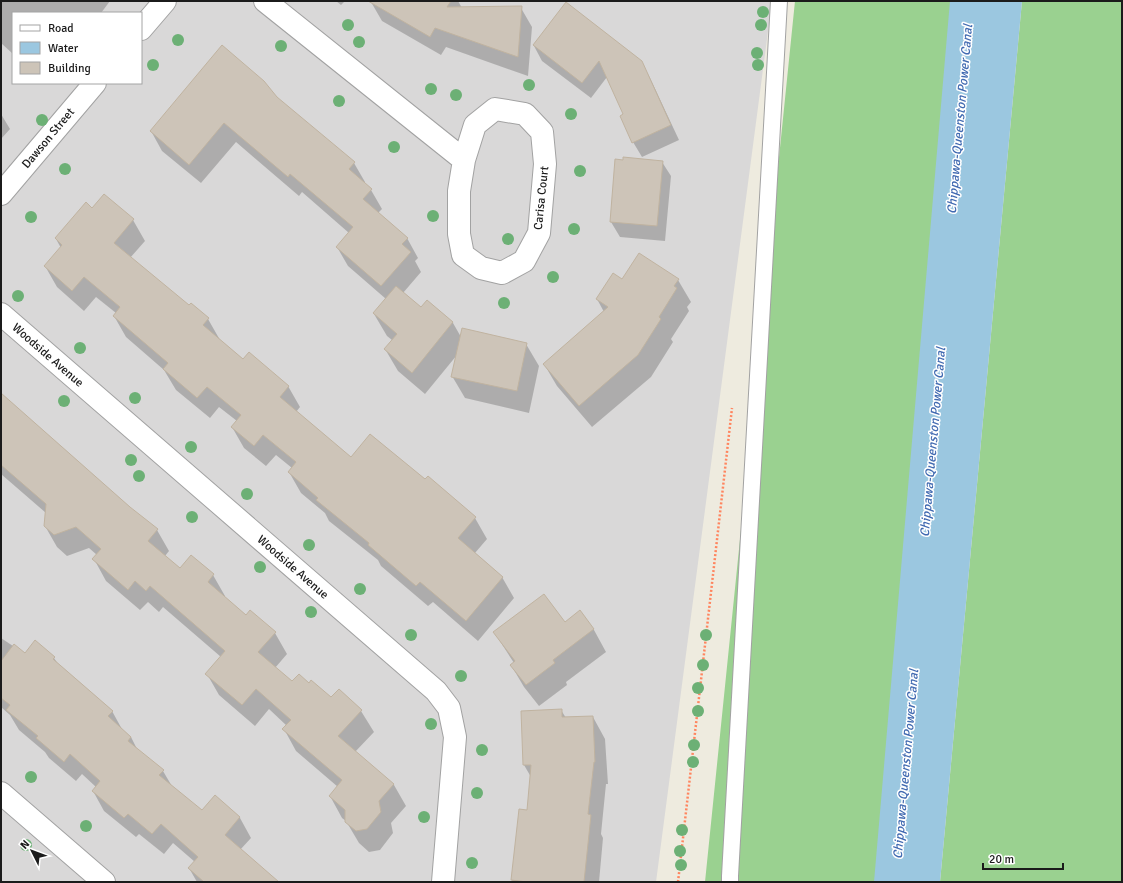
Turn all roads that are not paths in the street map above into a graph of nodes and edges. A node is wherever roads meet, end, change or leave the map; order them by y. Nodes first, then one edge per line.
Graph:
1 (165, 1) edge
2 (264, 1) edge
3 (779, 1) edge
4 (142, 28) edge
5 (94, 84) edge
6 (464, 160) junction
7 (1, 194) edge
8 (1, 314) edge
9 (1, 793) edge
10 (104, 882) edge
11 (442, 882) edge
12 (730, 882) edge

1 - 4 street
2 - 6 street
3 - 12 lane
5 - 7 street, Dawson Street
6 - 6 street, Carisa Court
8 - 11 street, Woodside Avenue
9 - 10 street

